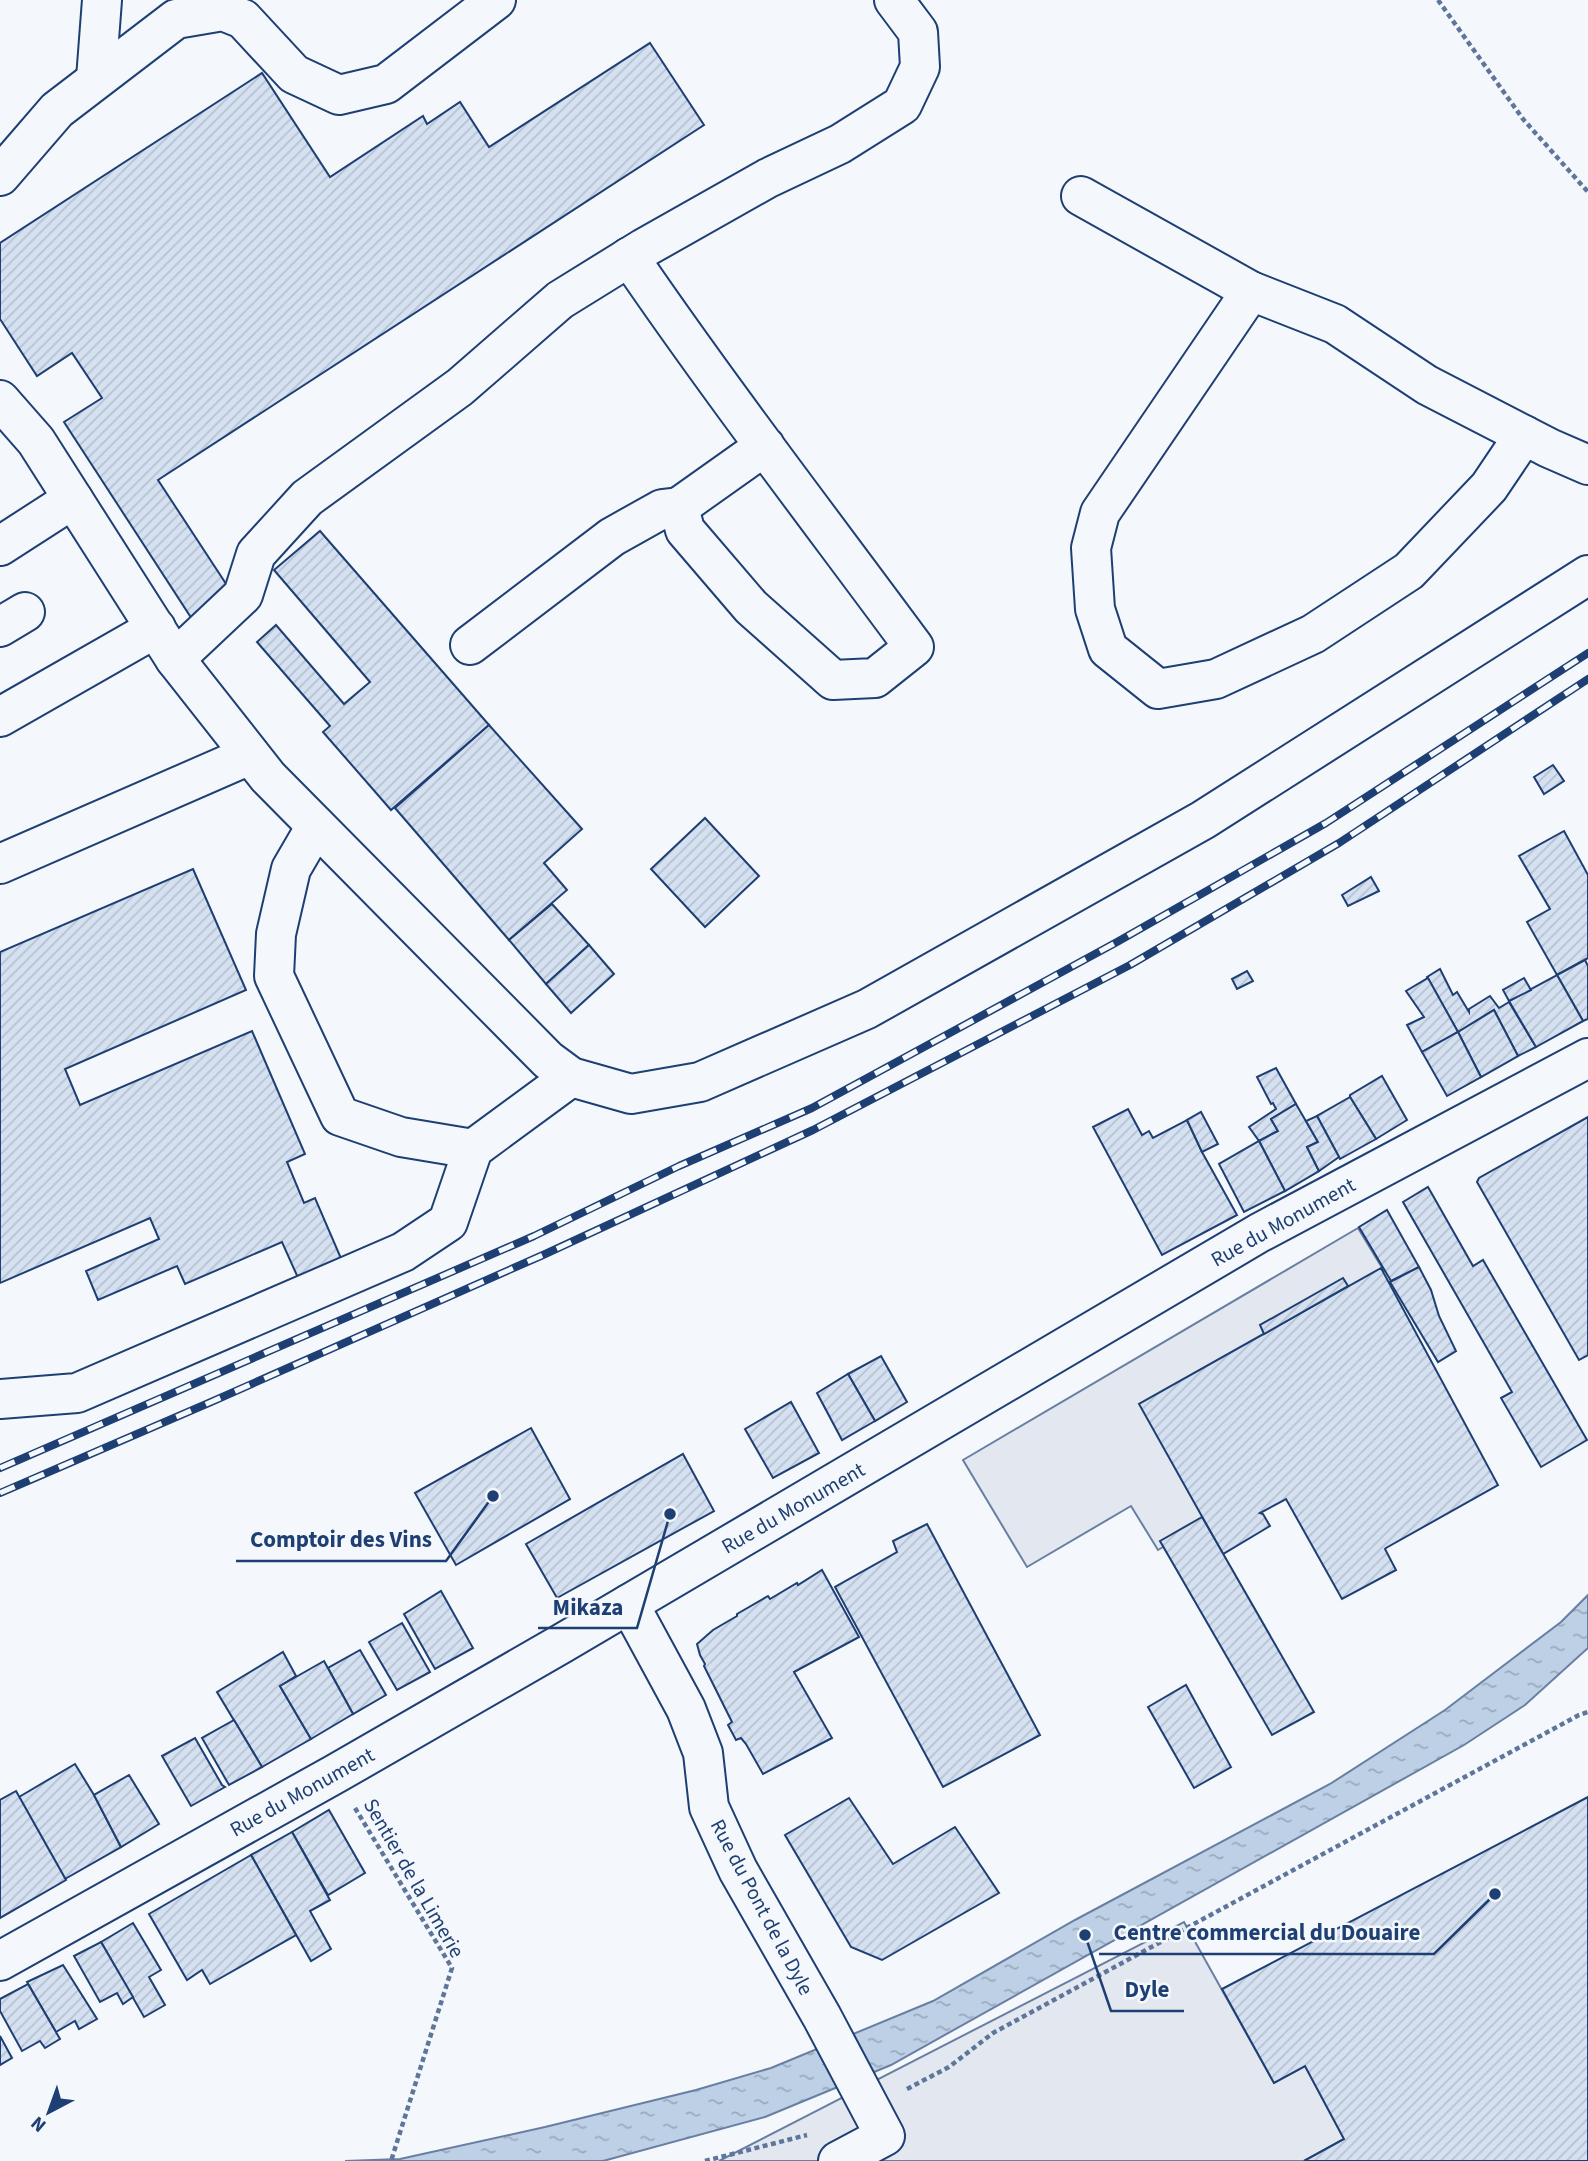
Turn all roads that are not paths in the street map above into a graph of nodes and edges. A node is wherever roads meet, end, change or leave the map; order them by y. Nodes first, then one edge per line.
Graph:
1 (102, 0) edge
2 (496, 0) edge
3 (894, 0) edge
4 (230, 5) edge
5 (96, 79) junction
6 (0, 176) edge
7 (1081, 196) dead end
8 (629, 257) junction
9 (1251, 291) junction
10 (0, 400) edge
11 (1524, 435) junction
12 (765, 446) junction
13 (1588, 465) edge
14 (73, 499) junction
15 (678, 506) junction
16 (0, 545) edge
17 (1588, 575) edge
18 (166, 643) junction
19 (470, 645) dead end
20 (0, 717) edge
21 (250, 755) junction
22 (316, 826) junction
23 (0, 864) edge
24 (1588, 1058) edge
25 (571, 1077) junction
26 (473, 1149) junction
27 (0, 1399) edge
28 (629, 1604) junction
29 (0, 1961) edge
30 (838, 2161) edge

1 - 5 street
2 - 4 street
3 - 8 street
4 - 5 street
5 - 6 street
7 - 9 street
8 - 12 street
8 - 18 street
9 - 11 street
9 - 11 street
10 - 14 street
11 - 13 street
12 - 15 street
12 - 15 street
14 - 16 street
14 - 18 street
15 - 19 street
17 - 25 street
18 - 20 street
18 - 21 street
21 - 22 street
21 - 23 street
22 - 25 street
22 - 26 street
24 - 28 street, Rue du Monument
25 - 26 street
26 - 27 street
28 - 29 street, Rue du Monument
28 - 30 street, Rue du Pont de la Dyle

